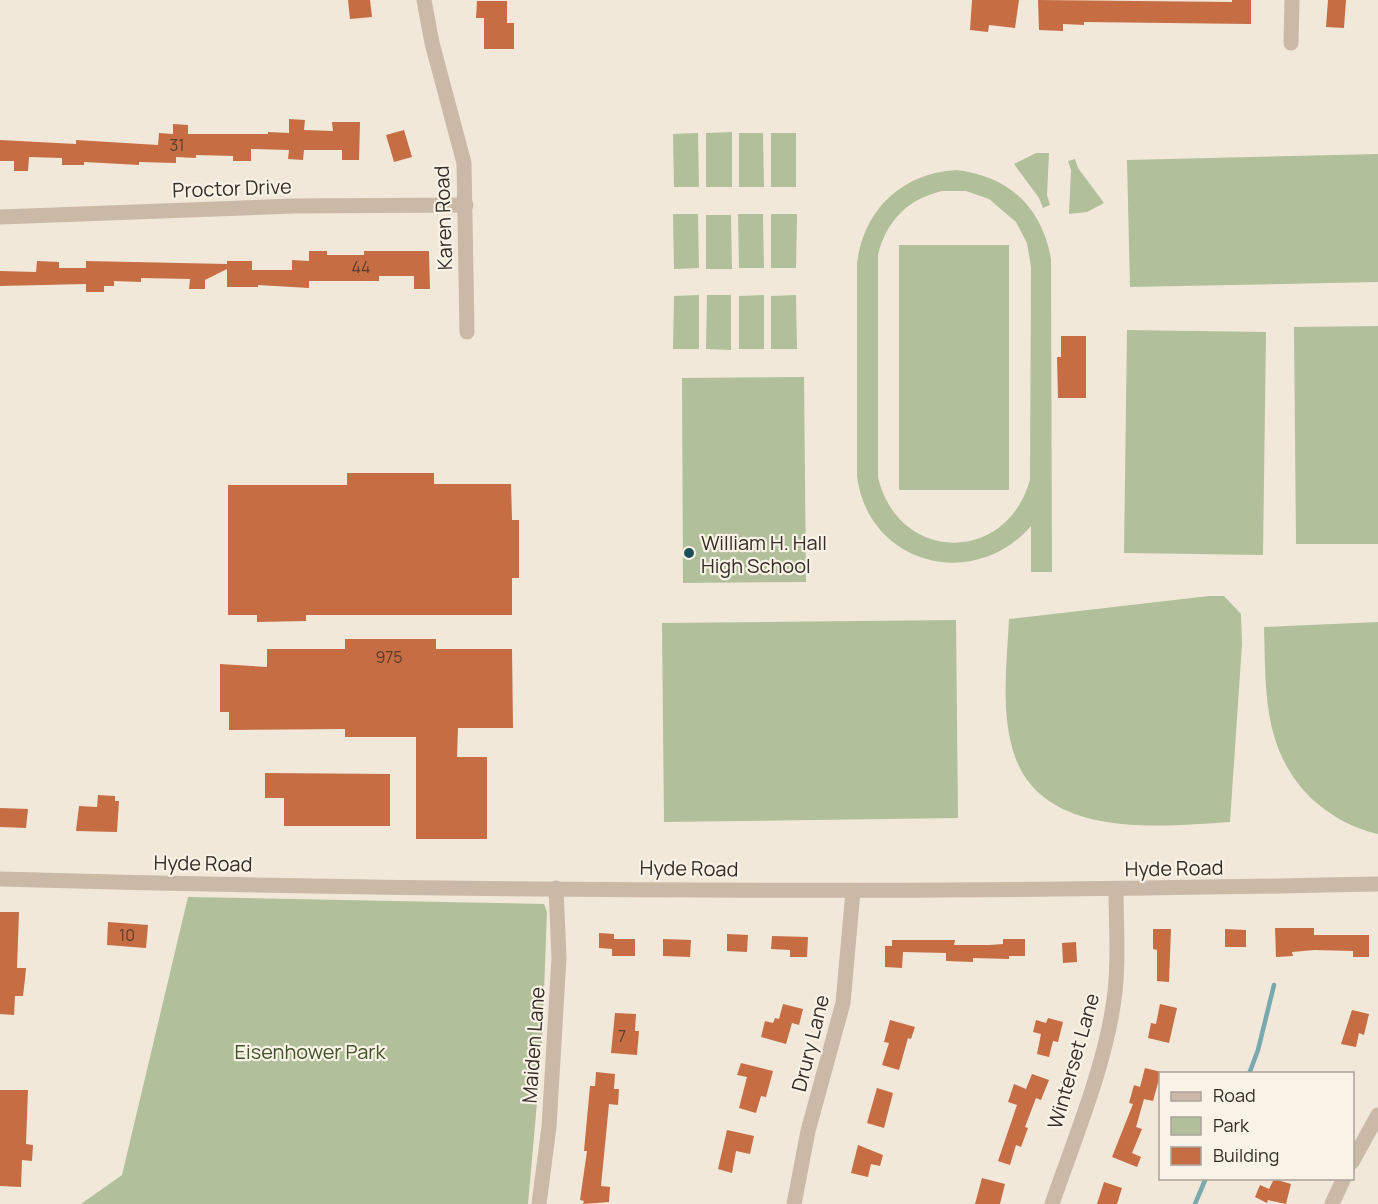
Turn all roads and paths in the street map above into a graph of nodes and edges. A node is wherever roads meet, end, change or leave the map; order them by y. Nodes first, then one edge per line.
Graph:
1 (424, 0) edge
2 (1292, 0) edge
3 (1291, 42) dead end
4 (465, 205) junction
5 (0, 217) edge
6 (467, 332) dead end
7 (0, 879) edge
8 (1378, 884) edge
9 (556, 888) junction
10 (1116, 890) junction
11 (853, 891) junction
12 (1378, 1115) edge
13 (1354, 1160) edge
14 (1344, 1180) edge
15 (539, 1204) edge
16 (794, 1204) edge
17 (1052, 1204) edge
18 (1332, 1204) edge

1 - 4 street, Karen Road
2 - 3 street
4 - 5 street, Proctor Drive
4 - 6 street, Karen Road
7 - 9 street, Hyde Road
8 - 10 street, Hyde Road
9 - 11 street, Hyde Road
9 - 15 street, Maiden Lane
10 - 11 street, Hyde Road
10 - 17 street, Winterset Lane
11 - 16 street, Drury Lane
12 - 13 street
14 - 18 street

